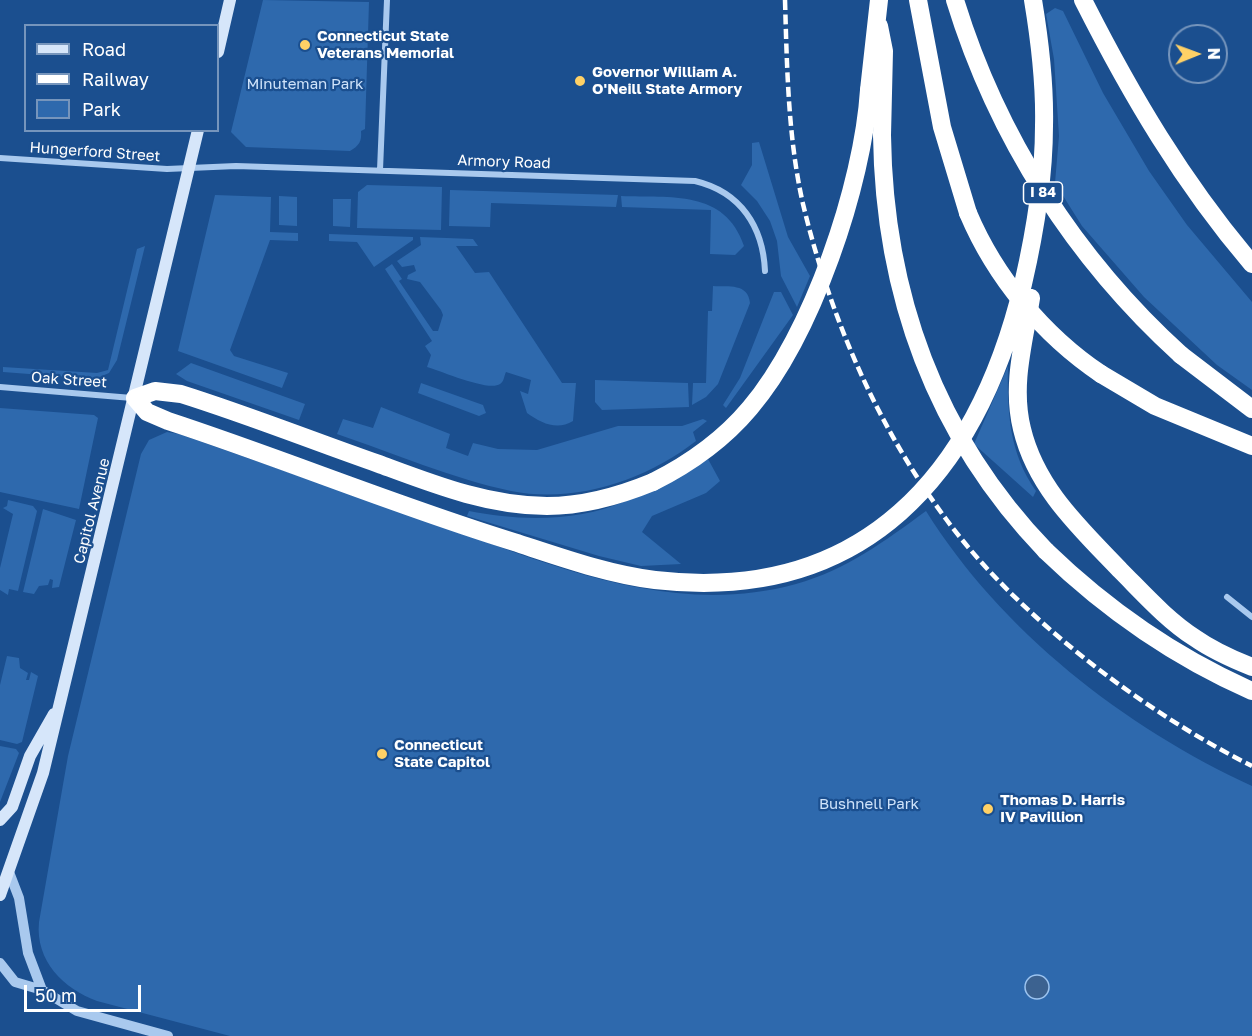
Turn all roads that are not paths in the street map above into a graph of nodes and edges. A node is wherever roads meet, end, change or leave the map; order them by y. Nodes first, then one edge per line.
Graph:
1 (230, 0) edge
2 (387, 0) edge
3 (879, 0) edge
4 (918, 0) edge
5 (955, 0) edge
6 (1033, 0) edge
7 (1083, 0) edge
8 (879, 26) junction
9 (219, 48) edge
10 (198, 132) edge
11 (0, 158) edge
12 (189, 168) junction
13 (380, 170) junction
14 (1037, 216) junction
15 (1252, 264) edge
16 (765, 271) dead end
17 (0, 387) edge
18 (135, 398) junction
19 (1252, 409) edge
20 (1252, 446) edge
21 (1227, 597) dead end
22 (1252, 617) edge
23 (1252, 667) edge
24 (1252, 691) edge
25 (60, 705) junction
26 (0, 820) edge
27 (0, 860) edge
28 (9, 872) junction
29 (0, 895) edge
30 (0, 963) edge
31 (42, 990) junction
32 (168, 1036) edge

1 - 9 main road
2 - 13 street
3 - 8 highway
4 - 20 highway, bridge
5 - 19 highway, I 84, bridge
6 - 14 highway
7 - 15 highway
8 - 18 highway, bridge
8 - 24 highway, bridge
10 - 12 main road, Capitol Avenue
11 - 12 street, Hungerford Street
12 - 13 street, Armory Road
12 - 18 main road, Capitol Avenue
13 - 16 street, Armory Road
14 - 18 highway
14 - 23 highway
17 - 18 street, Oak Street
18 - 25 main road, Capitol Avenue
21 - 22 street
25 - 26 main road
25 - 28 main road, Capitol Avenue
27 - 28 main road
28 - 29 main road, Capitol Avenue
28 - 31 street
30 - 31 street
31 - 32 street

